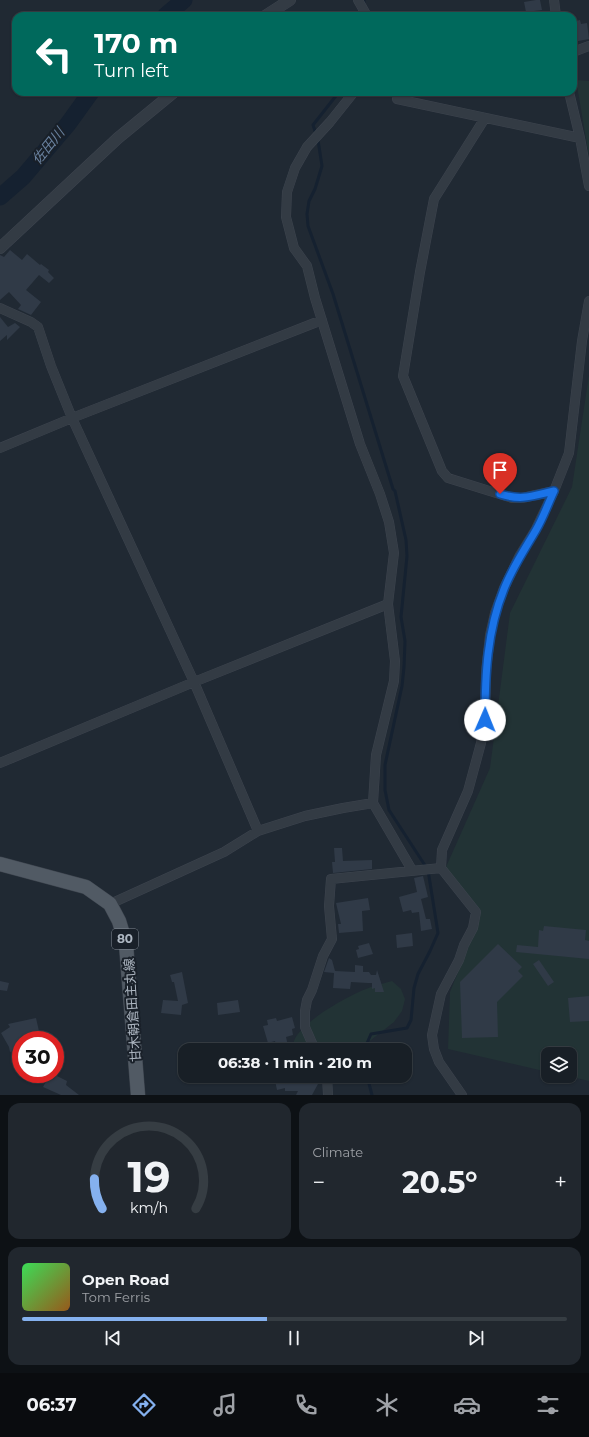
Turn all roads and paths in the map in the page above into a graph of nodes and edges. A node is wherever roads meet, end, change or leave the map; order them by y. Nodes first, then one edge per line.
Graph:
1 (290, 0) edge
2 (358, 0) edge
3 (554, 0) edge
4 (271, 12) edge
5 (365, 12) edge
6 (556, 12) edge
7 (589, 46) edge
8 (577, 50) edge
9 (169, 96) edge
10 (351, 96) edge
11 (570, 96) edge
12 (397, 99) dead end
13 (485, 118) junction
14 (580, 138) junction
15 (589, 186) edge
16 (0, 248) edge
17 (589, 301) edge
18 (0, 308) edge
19 (322, 320) junction
20 (72, 418) junction
21 (0, 448) edge
22 (554, 491) junction
23 (388, 604) junction
24 (194, 682) junction
25 (0, 763) edge
26 (373, 803) junction
27 (258, 831) junction
28 (0, 864) edge
29 (441, 868) junction
30 (412, 870) junction
31 (110, 904) junction
32 (312, 1043) edge
33 (328, 1083) edge
34 (138, 1095) edge
35 (328, 1095) edge
36 (462, 1095) edge

1 - 4 street
2 - 5 street
3 - 6 street
7 - 8 street
9 - 16 street
10 - 19 street
11 - 14 street
12 - 13 street
13 - 14 street
13 - 22 street
14 - 15 street
17 - 22 street
18 - 20 street
19 - 20 street
19 - 23 street
20 - 21 street
20 - 24 street
22 - 29 street
23 - 24 street
23 - 26 street
24 - 25 street
24 - 27 street
26 - 27 street
26 - 30 street
27 - 31 street
28 - 31 main road, 甘木朝倉田主丸線 / 80
29 - 30 street
29 - 36 street
30 - 32 street
31 - 34 main road, 甘木朝倉田主丸線 / 80
33 - 35 street

